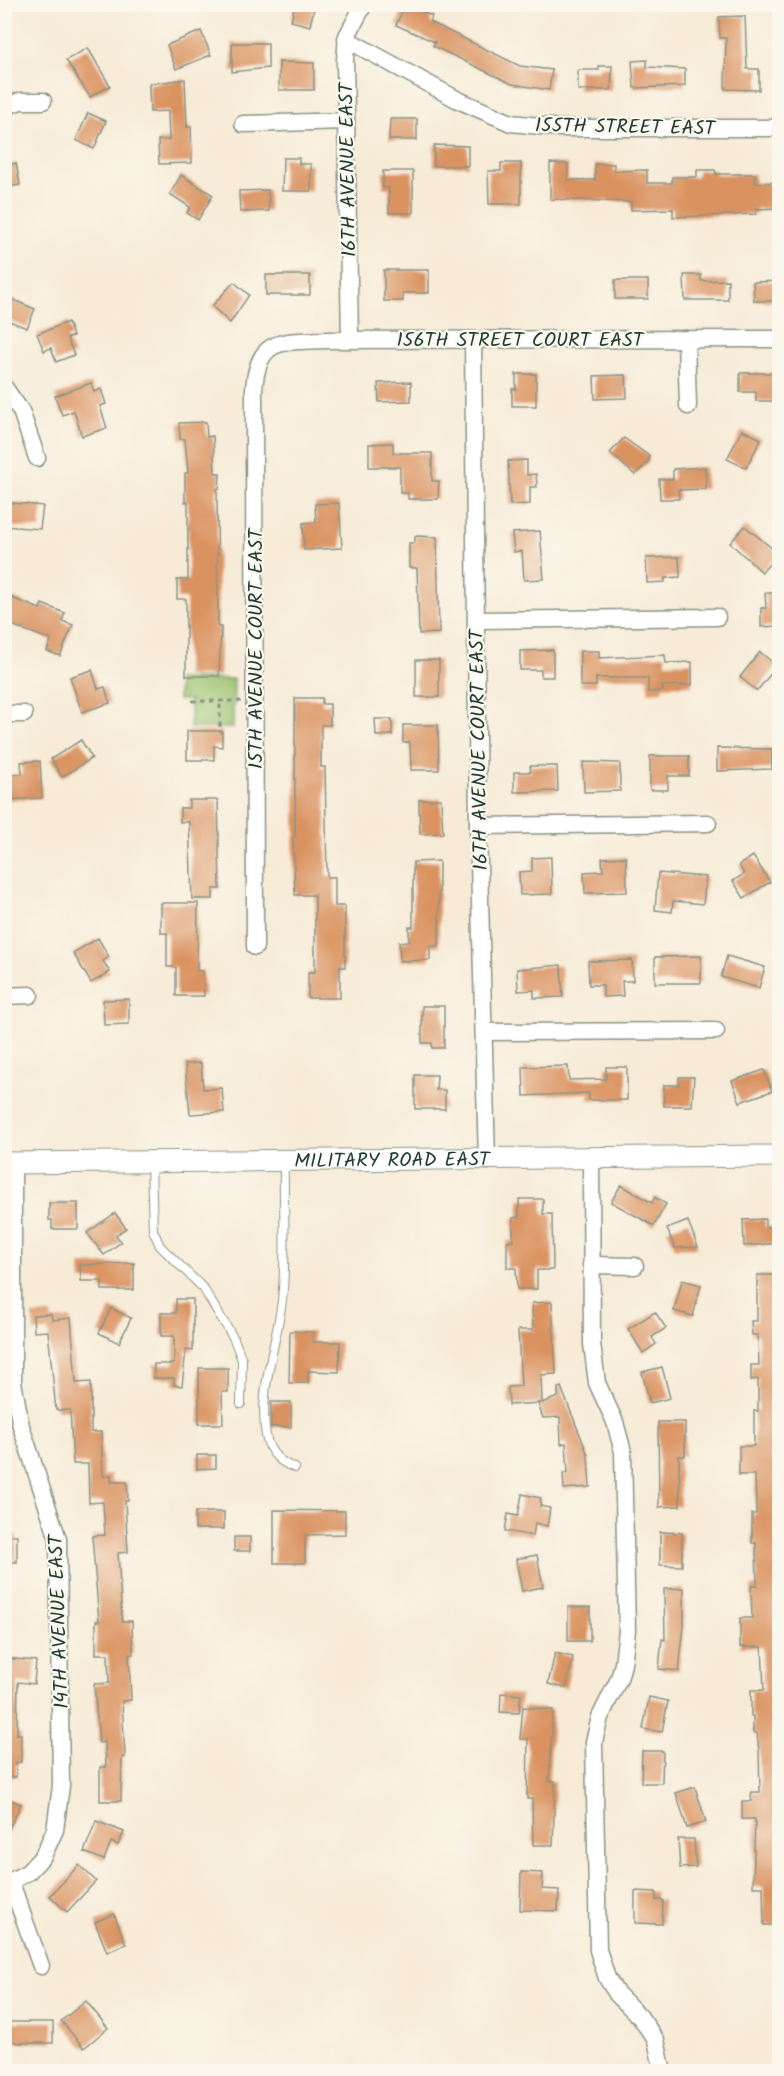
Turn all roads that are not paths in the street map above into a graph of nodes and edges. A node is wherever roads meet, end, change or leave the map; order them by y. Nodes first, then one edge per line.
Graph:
1 (364, 4) edge
2 (346, 39) junction
3 (43, 101) dead end
4 (4, 107) edge
5 (346, 121) junction
6 (243, 124) dead end
7 (780, 128) edge
8 (686, 339) junction
9 (780, 339) edge
10 (350, 340) junction
11 (473, 340) junction
12 (262, 353) joint
13 (4, 387) edge
14 (688, 406) dead end
15 (37, 458) dead end
16 (717, 616) dead end
17 (477, 620) junction
18 (4, 714) edge
19 (24, 714) dead end
20 (708, 823) dead end
21 (478, 826) junction
22 (255, 947) dead end
23 (30, 995) dead end
24 (4, 996) edge
25 (716, 1031) dead end
26 (484, 1032) junction
27 (780, 1156) edge
28 (591, 1160) junction
29 (487, 1161) junction
30 (152, 1162) junction
31 (284, 1162) junction
32 (9, 1163) edge
33 (591, 1265) junction
34 (634, 1266) dead end
35 (241, 1404) dead end
36 (295, 1468) dead end
37 (8, 1884) edge
38 (41, 1966) dead end
39 (663, 2072) edge

1 - 2 street, 16TH AVENUE EAST
2 - 5 street, 16TH AVENUE EAST
2 - 7 street, 155TH STREET EAST
3 - 4 street
5 - 6 street
5 - 10 street, 16TH AVENUE EAST
8 - 9 street, 156TH STREET COURT EAST
8 - 11 street, 156TH STREET COURT EAST
8 - 14 street
10 - 11 street, 156TH STREET COURT EAST
10 - 12 street, 156TH STREET COURT EAST
11 - 17 street, 16TH AVENUE COURT EAST
12 - 22 street, 15TH AVENUE COURT EAST
13 - 15 street
16 - 17 street
17 - 21 street, 16TH AVENUE COURT EAST
18 - 19 street
20 - 21 street
21 - 26 street, 16TH AVENUE COURT EAST
23 - 24 street
25 - 26 street
26 - 29 street, 16TH AVENUE COURT EAST
27 - 28 street, MILITARY ROAD EAST
28 - 29 street, MILITARY ROAD EAST
28 - 33 street
29 - 31 street, MILITARY ROAD EAST
30 - 31 street, MILITARY ROAD EAST
30 - 32 street, MILITARY ROAD EAST
30 - 35 lane
31 - 36 lane
32 - 37 street, 14TH AVENUE EAST
33 - 34 street
33 - 39 street
37 - 38 street

